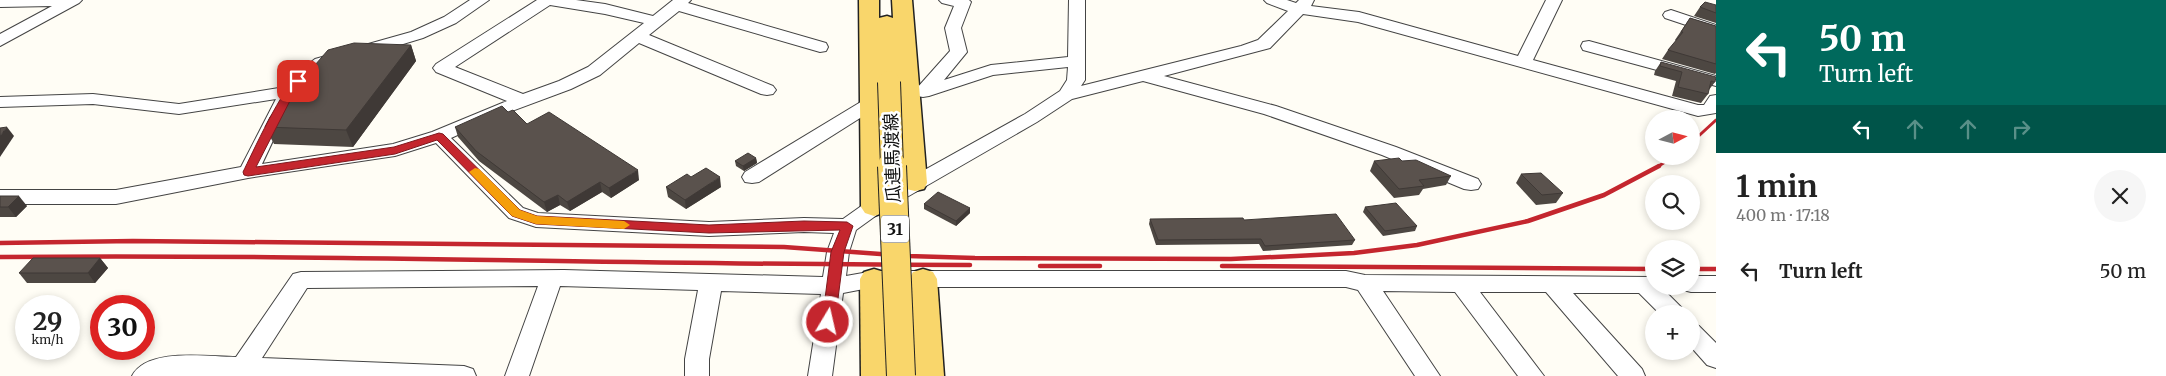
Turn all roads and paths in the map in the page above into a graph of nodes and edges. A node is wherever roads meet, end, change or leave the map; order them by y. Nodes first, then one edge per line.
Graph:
1 (481, 0) edge
2 (547, 0) edge
3 (869, 0) edge
4 (886, 0) edge
5 (902, 0) edge
6 (947, 0) edge
7 (1077, 0) edge
8 (1272, 0) edge
9 (1554, 0) edge
10 (72, 1) edge
11 (0, 2) edge
12 (680, 2) edge
13 (1304, 4) edge
14 (1670, 15) dead end
15 (655, 21) junction
16 (1716, 30) edge
17 (637, 36) junction
18 (0, 41) edge
19 (1589, 46) dead end
20 (820, 47) dead end
21 (1078, 61) junction
22 (1523, 62) junction
23 (1144, 76) junction
24 (1716, 81) edge
25 (767, 90) dead end
26 (289, 92) junction
27 (1066, 95) junction
28 (916, 96) junction
29 (521, 100) junction
30 (1716, 100) edge
31 (0, 102) edge
32 (870, 104) junction
33 (439, 136) junction
34 (248, 172) junction
35 (752, 177) dead end
36 (915, 183) junction
37 (1471, 184) dead end
38 (0, 197) edge
39 (874, 206) junction
40 (847, 226) junction
41 (552, 278) junction
42 (923, 279) junction
43 (874, 280) junction
44 (711, 282) junction
45 (1365, 283) junction
46 (1461, 284) junction
47 (1552, 284) junction
48 (1700, 284) edge
49 (1716, 284) edge
50 (1645, 285) edge
51 (834, 286) junction
52 (1658, 295) edge
53 (1667, 305) edge
54 (1700, 341) edge
55 (1716, 358) edge
56 (243, 367) junction
57 (144, 376) edge
58 (464, 376) edge
59 (517, 376) edge
60 (697, 376) edge
61 (820, 376) edge
62 (876, 376) edge
63 (900, 376) edge
64 (929, 376) edge
65 (1428, 376) edge
66 (1532, 376) edge
67 (1633, 376) edge

1 - 26 street
2 - 15 street
2 - 29 street
3 - 32 main road
4 - 63 main road, 瓜連馬渡線 / 31, bridge
5 - 28 main road
6 - 28 street
7 - 21 street
8 - 13 street
9 - 22 street
10 - 11 street
10 - 18 street
12 - 15 street
12 - 20 street
13 - 22 street
13 - 23 street
14 - 16 street
15 - 17 street
17 - 25 street
17 - 29 street
19 - 24 street
21 - 27 street
21 - 28 street
22 - 30 street
23 - 27 street
23 - 37 street
26 - 31 street
26 - 34 street
27 - 36 street
28 - 36 main road
29 - 33 street
32 - 35 street
32 - 39 main road
33 - 34 street
33 - 40 street
34 - 38 street
36 - 39 street
39 - 40 street
40 - 51 street
41 - 44 street
41 - 56 street
41 - 59 street
42 - 43 street
42 - 45 street
42 - 64 main road
43 - 51 street
43 - 62 main road
44 - 51 street
44 - 60 street
45 - 46 street
45 - 65 street
46 - 47 street
46 - 66 street
47 - 50 street
47 - 67 street
48 - 49 street
51 - 61 street
52 - 53 street
54 - 55 street
56 - 57 street
56 - 58 street

